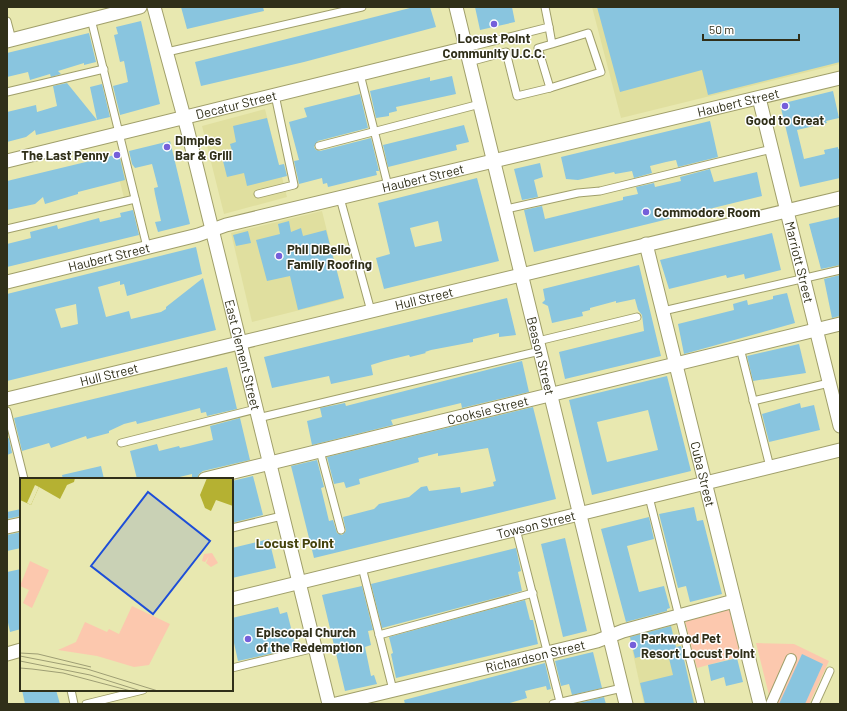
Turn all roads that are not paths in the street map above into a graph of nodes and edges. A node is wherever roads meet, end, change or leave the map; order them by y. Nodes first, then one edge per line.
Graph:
1 (140, 7) edge
2 (154, 7) edge
3 (362, 7) edge
4 (456, 7) edge
5 (545, 7) edge
6 (91, 19) junction
7 (7, 20) edge
8 (549, 27) junction
9 (9, 40) edge
10 (552, 44) junction
11 (466, 48) junction
12 (167, 52) junction
13 (469, 62) junction
14 (104, 69) junction
15 (360, 74) junction
16 (840, 78) edge
17 (550, 88) junction
18 (7, 92) edge
19 (275, 95) junction
20 (759, 98) junction
21 (480, 104) junction
22 (184, 117) junction
23 (375, 132) junction
24 (119, 133) junction
25 (319, 146) dead end
26 (772, 149) junction
27 (7, 161) edge
28 (494, 161) junction
29 (388, 186) junction
30 (258, 194) dead end
31 (135, 198) junction
32 (340, 198) junction
33 (840, 198) edge
34 (506, 209) junction
35 (787, 211) junction
36 (7, 229) edge
37 (212, 230) junction
38 (646, 244) junction
39 (147, 247) junction
40 (840, 270) edge
41 (522, 275) junction
42 (804, 278) junction
43 (7, 282) edge
44 (371, 311) junction
45 (663, 311) junction
46 (637, 317) dead end
47 (840, 324) edge
48 (816, 330) junction
49 (240, 342) junction
50 (539, 346) junction
51 (740, 348) junction
52 (676, 364) junction
53 (829, 383) junction
54 (551, 394) junction
55 (7, 399) edge
56 (753, 402) junction
57 (7, 411) edge
58 (257, 413) junction
59 (840, 426) edge
60 (121, 443) dead end
61 (840, 450) edge
62 (320, 451) junction
63 (270, 463) junction
64 (770, 467) junction
65 (24, 478) edge
66 (209, 478) edge
67 (705, 483) junction
68 (649, 497) junction
69 (580, 514) junction
70 (282, 516) junction
71 (20, 524) edge
72 (7, 527) edge
73 (233, 528) edge
74 (516, 529) junction
75 (340, 530) dead end
76 (362, 567) junction
77 (299, 582) junction
78 (533, 593) junction
79 (233, 599) edge
80 (734, 601) junction
81 (679, 616) junction
82 (379, 635) junction
83 (610, 636) junction
84 (315, 648) junction
85 (20, 650) edge
86 (548, 653) junction
87 (7, 654) edge
88 (791, 659) dead end
89 (233, 668) edge
90 (830, 671) dead end
91 (622, 688) junction
92 (393, 690) junction
93 (71, 691) edge
94 (139, 691) edge
95 (556, 703) edge
96 (74, 704) edge
97 (86, 704) edge
98 (329, 704) edge
99 (336, 704) edge
100 (626, 704) edge
101 (701, 704) edge
102 (760, 704) edge
103 (771, 704) edge
104 (815, 704) edge

1 - 6 street
2 - 12 street, East Clement Street
3 - 12 lane
4 - 11 street, Beason Street
5 - 8 lane
6 - 9 street
6 - 14 lane
7 - 9 lane
8 - 10 lane
8 - 11 lane
10 - 17 lane
10 - 17 lane
11 - 13 street, Beason Street
11 - 15 street, Decatur Street
12 - 22 street, East Clement Street
13 - 17 lane
13 - 21 street, Beason Street
14 - 18 lane
14 - 24 lane
15 - 19 street, Decatur Street
15 - 23 lane
16 - 20 street, Haubert Street
19 - 22 street, Decatur Street
19 - 30 lane
20 - 26 street, Marriott Street
20 - 28 street, Haubert Street
21 - 23 lane
21 - 28 street, Beason Street
22 - 24 street, Decatur Street
22 - 37 street, East Clement Street
23 - 25 lane
23 - 29 lane
24 - 27 street, Decatur Street
24 - 31 lane
26 - 34 lane
26 - 35 street, Marriott Street
28 - 29 street, Haubert Street
28 - 34 street, Beason Street
29 - 32 street, Haubert Street
31 - 36 lane
31 - 39 lane
32 - 37 street, Haubert Street
32 - 44 lane
33 - 35 street, Hull Street
34 - 41 street, Beason Street
35 - 38 street, Hull Street
35 - 42 street, Marriott Street
37 - 39 street, Haubert Street
37 - 49 street, East Clement Street
38 - 41 street, Hull Street
38 - 45 street, Cuba Street
39 - 43 street, Haubert Street
40 - 42 lane
41 - 44 street, Hull Street
41 - 50 street, Beason Street
42 - 45 lane
42 - 48 street, Marriott Street
44 - 49 street, Hull Street
45 - 52 street, Cuba Street
46 - 50 lane
47 - 48 street, Cooksie Street
48 - 51 street, Cooksie Street
48 - 53 street, Marriott Street
49 - 55 street, Hull Street
49 - 58 street, East Clement Street
50 - 54 street, Beason Street
50 - 58 lane
51 - 52 street, Cooksie Street
51 - 56 lane
52 - 54 street, Cooksie Street
52 - 67 street, Cuba Street
53 - 56 lane
53 - 59 street, Marriott Street
54 - 62 street, Cooksie Street
54 - 69 street, Beason Street
56 - 64 lane
57 - 65 lane
58 - 60 lane
58 - 63 street, East Clement Street
61 - 64 street, Towson Street
62 - 63 street, Cooksie Street
62 - 75 lane
63 - 66 street, Cooksie Street
63 - 70 street, East Clement Street
64 - 67 street, Towson Street
67 - 68 street, Towson Street
67 - 80 street, Cuba Street
68 - 69 street, Towson Street
68 - 81 lane
69 - 74 street, Towson Street
69 - 83 street, Beason Street
70 - 73 lane
70 - 77 street, East Clement Street
71 - 72 street
74 - 76 street, Towson Street
74 - 78 lane
76 - 77 street, Towson Street
76 - 82 lane
77 - 79 street, Towson Street
77 - 84 street, East Clement Street
78 - 82 lane
78 - 86 lane
80 - 81 street, Richardson Street
80 - 102 street, Cuba Street
81 - 83 street, Richardson Street
81 - 101 lane
82 - 92 lane
83 - 86 street, Richardson Street
83 - 91 street, Beason Street
84 - 89 lane
84 - 98 street, East Clement Street
85 - 87 street
86 - 92 street, Richardson Street
86 - 95 lane
88 - 103 street
90 - 104 lane
91 - 95 lane
91 - 100 street, Beason Street
92 - 99 street, Richardson Street
93 - 96 lane
94 - 97 lane

